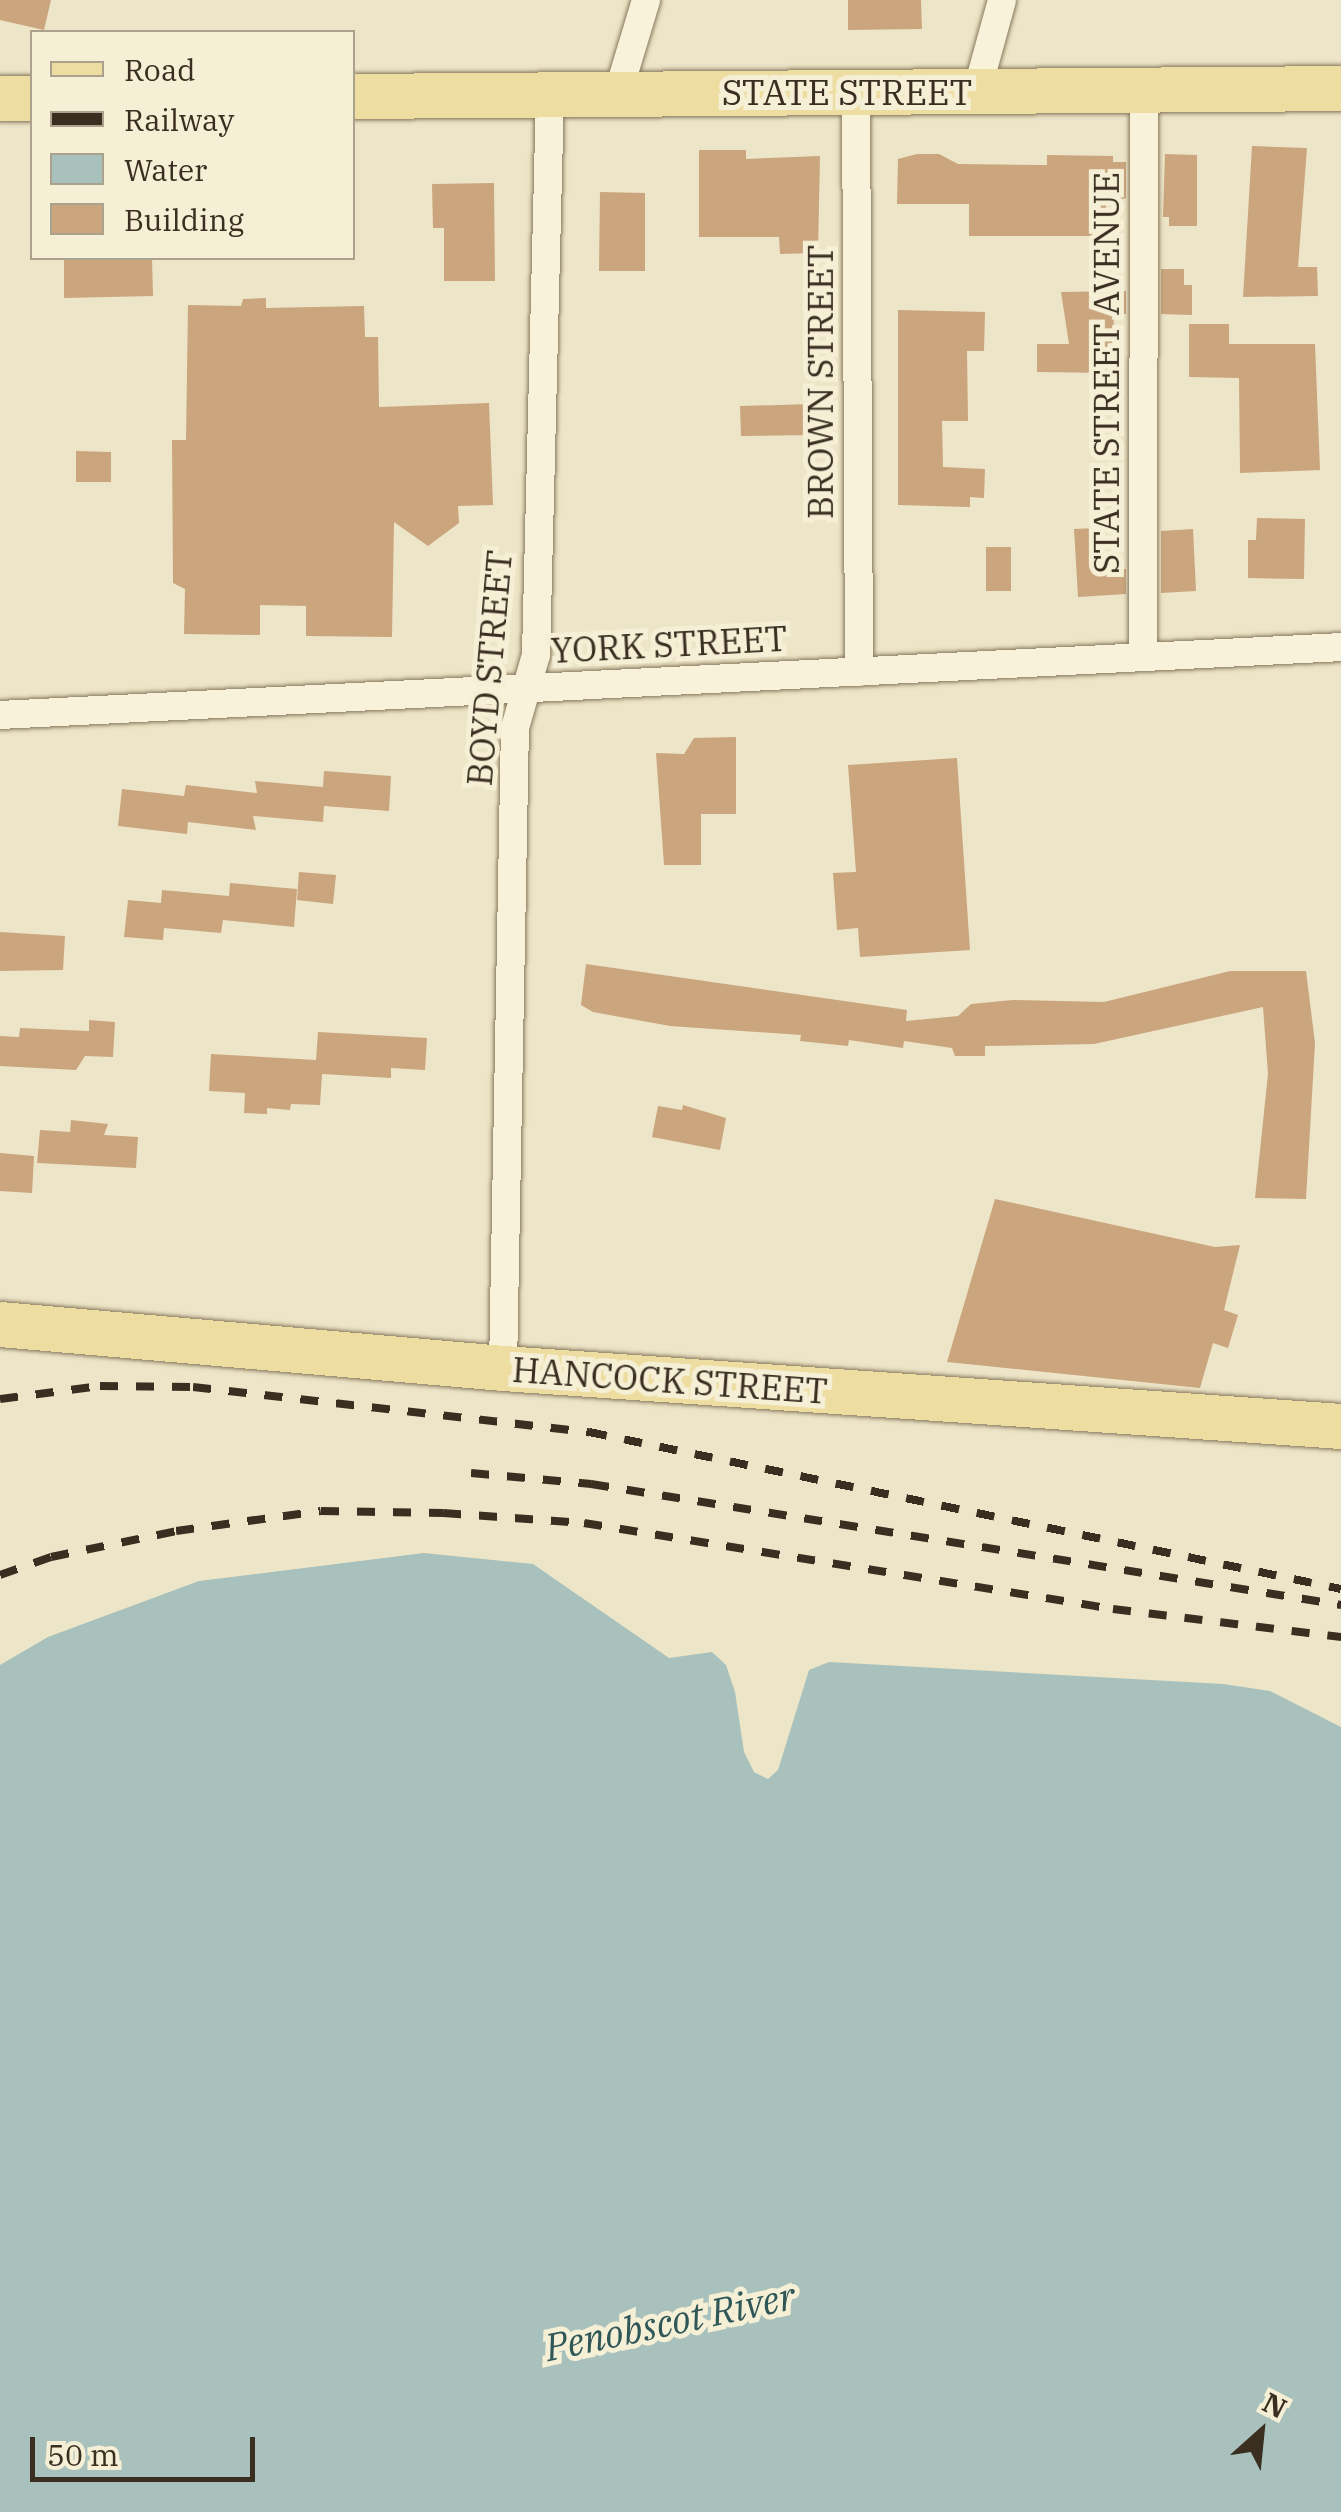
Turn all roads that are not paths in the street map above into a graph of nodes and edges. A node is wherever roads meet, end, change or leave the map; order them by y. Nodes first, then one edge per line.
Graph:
1 (646, 0) edge
2 (1002, 0) edge
3 (1341, 88) edge
4 (1144, 90) junction
5 (977, 91) junction
6 (856, 92) junction
7 (550, 94) junction
8 (618, 94) junction
9 (355, 96) edge
10 (0, 98) edge
11 (30, 98) edge
12 (1341, 647) edge
13 (1143, 657) junction
14 (859, 672) junction
15 (527, 689) junction
16 (0, 715) edge
17 (11, 1328) edge
18 (502, 1368) junction
19 (1341, 1426) edge

1 - 8 street
2 - 5 street
3 - 4 main road, STATE STREET
4 - 5 main road, STATE STREET
4 - 13 street, STATE STREET AVENUE
5 - 6 main road, STATE STREET
6 - 8 main road, STATE STREET
6 - 14 street, BROWN STREET
7 - 8 main road, STATE STREET
7 - 9 main road, STATE STREET
7 - 15 street, BOYD STREET
10 - 11 main road
12 - 13 street, YORK STREET
13 - 14 street, YORK STREET
14 - 15 street, YORK STREET
15 - 16 street, YORK STREET
15 - 18 street, BOYD STREET
17 - 18 main road, HANCOCK STREET
18 - 19 main road, HANCOCK STREET

